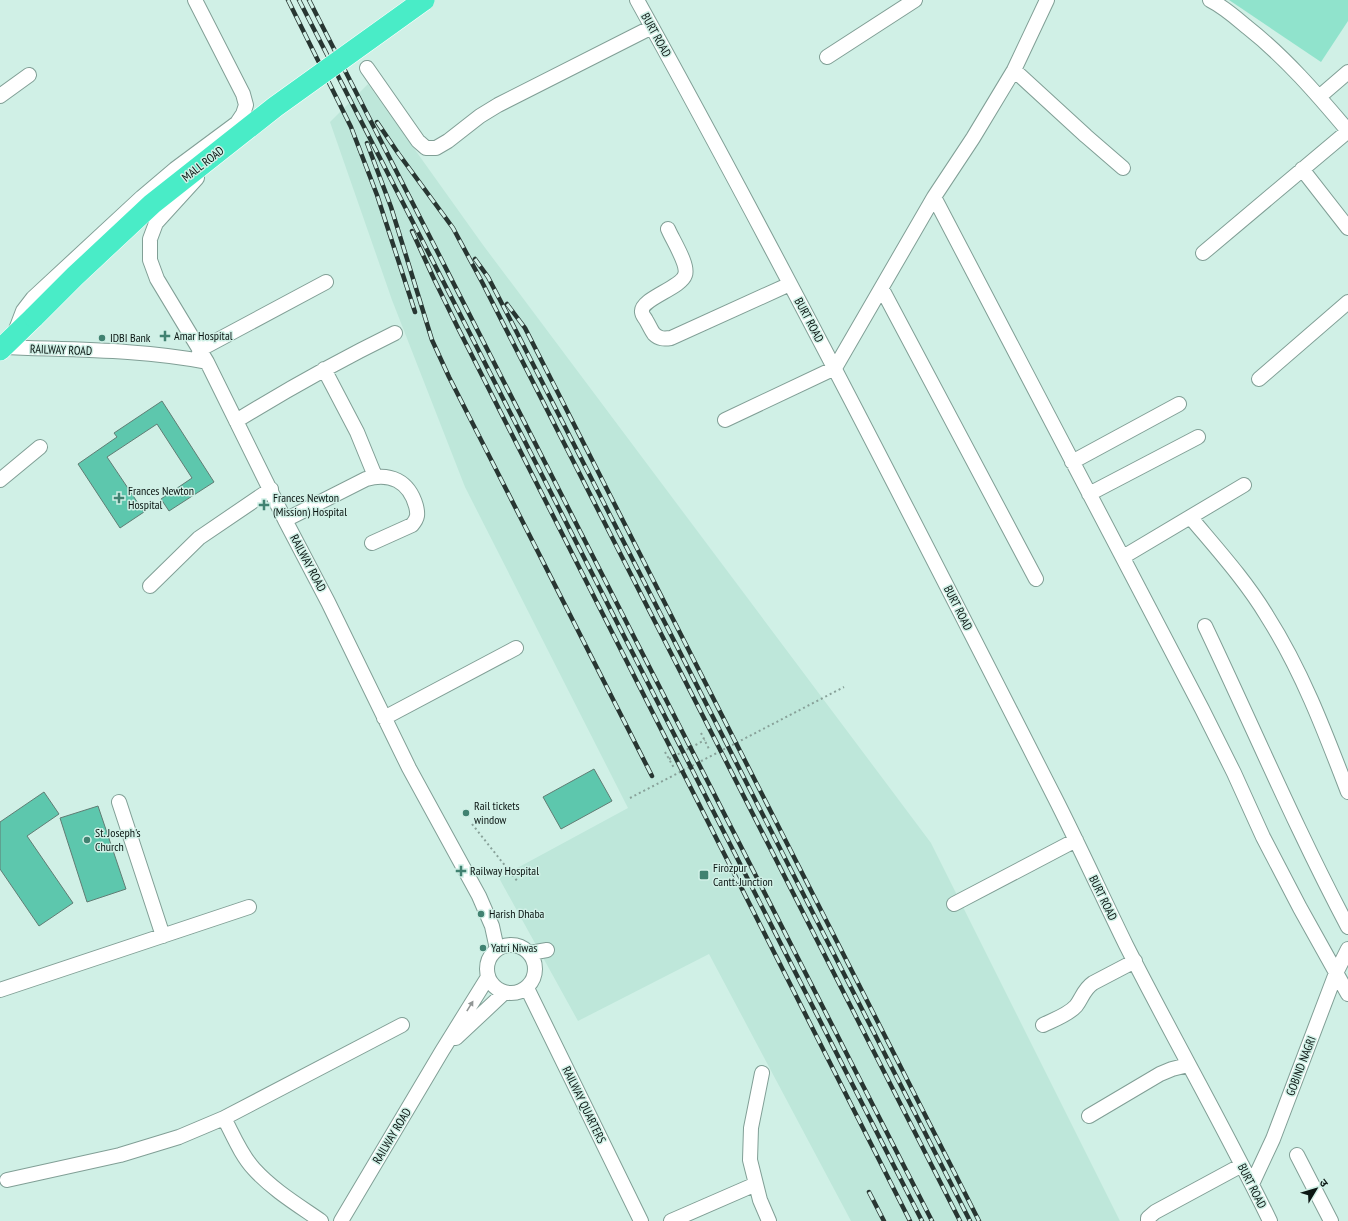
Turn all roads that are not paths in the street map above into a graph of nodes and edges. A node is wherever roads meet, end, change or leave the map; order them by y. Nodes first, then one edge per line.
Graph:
1 (195, 0) edge
2 (424, 0) edge
3 (637, 0) edge
4 (915, 0) edge
5 (1047, 0) edge
6 (1210, 0) edge
7 (652, 27) junction
8 (826, 57) dead end
9 (367, 68) dead end
10 (1014, 70) junction
11 (1348, 72) edge
12 (29, 75) dead end
13 (0, 96) edge
14 (1319, 97) junction
15 (1348, 131) edge
16 (245, 132) junction
17 (1124, 168) dead end
18 (1302, 169) junction
19 (934, 197) junction
20 (1348, 228) edge
21 (668, 229) dead end
22 (1203, 252) dead end
23 (326, 282) dead end
24 (790, 284) junction
25 (882, 289) junction
26 (1348, 302) edge
27 (395, 333) dead end
28 (6, 345) edge
29 (203, 356) junction
30 (835, 368) junction
31 (324, 369) junction
32 (1259, 379) dead end
33 (1179, 404) dead end
34 (725, 420) dead end
35 (236, 421) junction
36 (1198, 437) dead end
37 (40, 447) dead end
38 (1072, 462) junction
39 (375, 476) junction
40 (0, 480) edge
41 (1244, 485) dead end
42 (270, 489) junction
43 (1089, 494) junction
44 (1191, 518) junction
45 (285, 520) junction
46 (372, 543) dead end
47 (1123, 557) junction
48 (1036, 578) dead end
49 (150, 586) dead end
50 (1205, 626) dead end
51 (516, 648) dead end
52 (384, 718) junction
53 (1348, 792) edge
54 (119, 802) dead end
55 (1076, 840) junction
56 (954, 904) dead end
57 (248, 907) dead end
58 (1348, 927) edge
59 (163, 936) junction
60 (497, 949) junction
61 (547, 950) dead end
62 (530, 953) junction
63 (1135, 961) junction
64 (1344, 962) edge
65 (488, 977) junction
66 (527, 988) junction
67 (0, 990) edge
68 (504, 993) junction
69 (1348, 994) edge
70 (402, 1025) dead end
71 (1042, 1025) dead end
72 (442, 1051) junction
73 (1188, 1065) junction
74 (762, 1073) dead end
75 (1089, 1116) dead end
76 (224, 1118) junction
77 (1297, 1155) dead end
78 (1242, 1164) junction
79 (7, 1180) dead end
80 (756, 1184) junction
81 (1252, 1184) junction
82 (321, 1221) edge
83 (341, 1221) edge
84 (641, 1221) edge
85 (671, 1221) edge
86 (769, 1221) edge
87 (1148, 1221) edge
88 (1270, 1221) edge
89 (1331, 1221) edge

1 - 28 street
2 - 16 highway, MALL ROAD, bridge
3 - 7 street, BURT ROAD
4 - 8 street
5 - 10 street
6 - 14 street
7 - 9 street
7 - 24 street, BURT ROAD
10 - 17 street
10 - 19 street
11 - 14 street
12 - 13 street
14 - 15 street
15 - 18 street
16 - 28 highway, MALL ROAD, bridge
16 - 29 street, bridge
18 - 20 street
18 - 22 street
19 - 25 street
19 - 38 street
21 - 24 street
23 - 29 street
24 - 30 street, BURT ROAD
25 - 30 street
25 - 48 street
26 - 32 street
27 - 31 street
28 - 29 street, RAILWAY ROAD
29 - 35 street, RAILWAY ROAD
30 - 34 street
30 - 55 street, BURT ROAD
31 - 35 street
31 - 39 street
33 - 38 street
35 - 42 street, RAILWAY ROAD
36 - 43 street
37 - 40 street
38 - 43 street
39 - 45 street
39 - 46 street
41 - 44 street
42 - 45 street, RAILWAY ROAD
42 - 49 street
43 - 47 street
44 - 47 street
44 - 53 street
45 - 52 street, RAILWAY ROAD
47 - 64 street
50 - 58 street
51 - 52 street
52 - 60 street, RAILWAY ROAD
54 - 59 street
55 - 56 street
55 - 63 street, BURT ROAD
57 - 59 street
59 - 67 street
60 - 62 street
60 - 65 street
61 - 62 street
62 - 66 street
63 - 71 street
63 - 73 street, BURT ROAD
64 - 69 street
64 - 81 street, GOBIND NAGRI
65 - 68 street
72 -> 65 street, RAILWAY ROAD
66 - 68 street
66 - 84 street, RAILWAY QUARTERS
68 - 72 street, RAILWAY ROAD
70 - 76 street
72 - 83 street, RAILWAY ROAD
73 - 75 street
73 - 78 street, BURT ROAD
74 - 80 street
76 - 79 street
76 - 82 street
77 - 89 street
78 - 81 street, BURT ROAD
78 - 87 street
80 - 85 street
80 - 86 street
81 - 88 street, BURT ROAD

